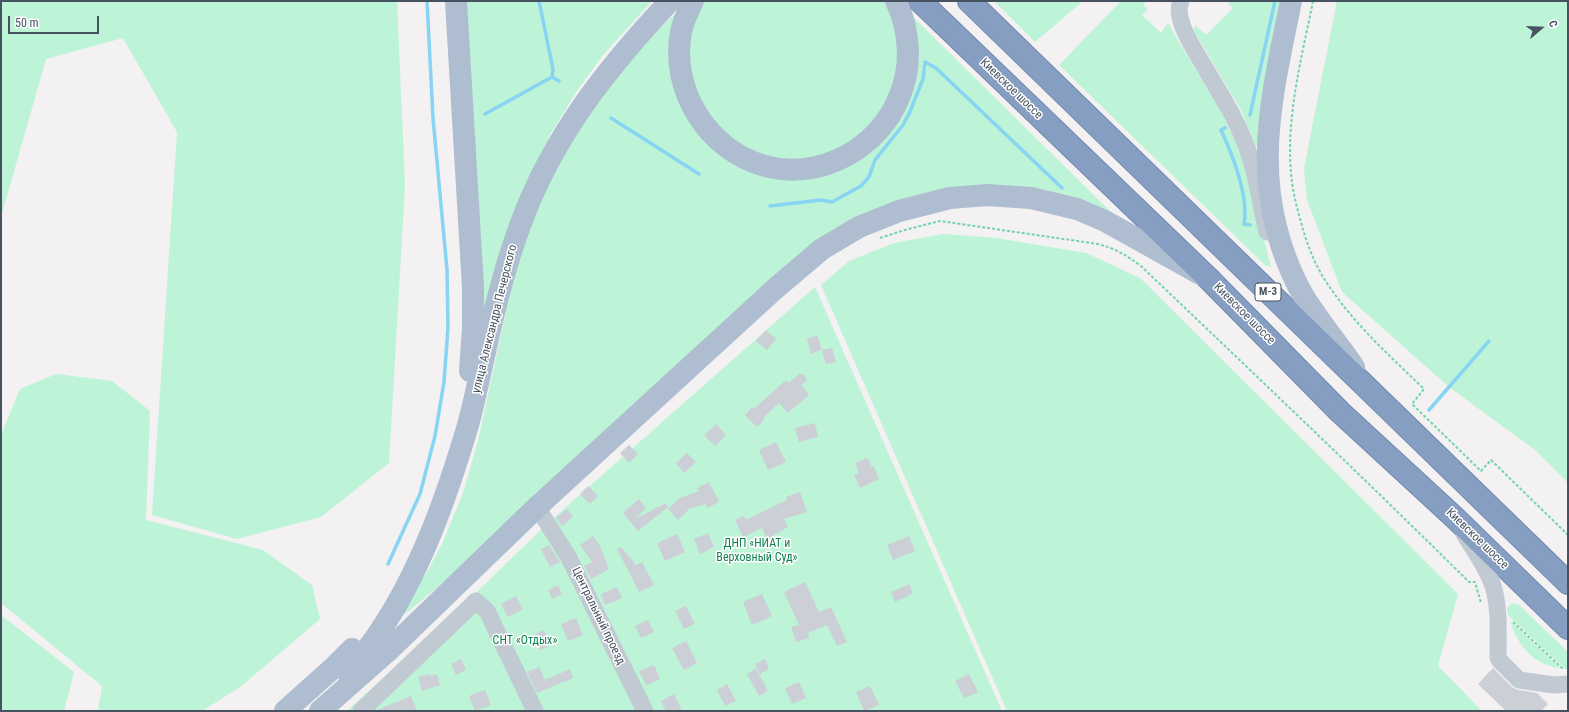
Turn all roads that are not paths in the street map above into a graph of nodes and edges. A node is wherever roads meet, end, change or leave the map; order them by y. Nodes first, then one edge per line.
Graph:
1 (456, 1) edge
2 (670, 1) edge
3 (693, 1) edge
4 (896, 1) edge
5 (920, 1) edge
6 (969, 1) edge
7 (1181, 1) edge
8 (1291, 1) edge
9 (1209, 280) junction
10 (1313, 312) junction
11 (1367, 388) junction
12 (468, 424) junction
13 (542, 515) junction
14 (1454, 517) junction
15 (410, 578) junction
16 (1568, 583) edge
17 (1568, 628) edge
18 (1568, 684) edge
19 (285, 711) edge
20 (311, 711) edge
21 (320, 711) edge
22 (361, 711) edge
23 (535, 711) edge
24 (645, 711) edge

1 - 12 main road
2 - 12 main road, улица Александра Печерского
3 - 4 main road
5 - 9 highway, Киевское шоссе / М-3
6 - 11 highway, М-3
7 - 10 street
8 - 10 main road
9 - 13 main road
9 - 14 highway, Киевское шоссе / М-3
10 - 11 main road
11 - 16 highway, М-3
12 - 15 main road, улица Александра Печерского
13 - 21 main road
13 - 24 street, Центральный проезд
14 - 17 highway, Киевское шоссе / М-3
14 - 18 street
15 - 19 main road, улица Александра Печерского
15 - 20 main road, улица Александра Печерского
22 - 23 street

